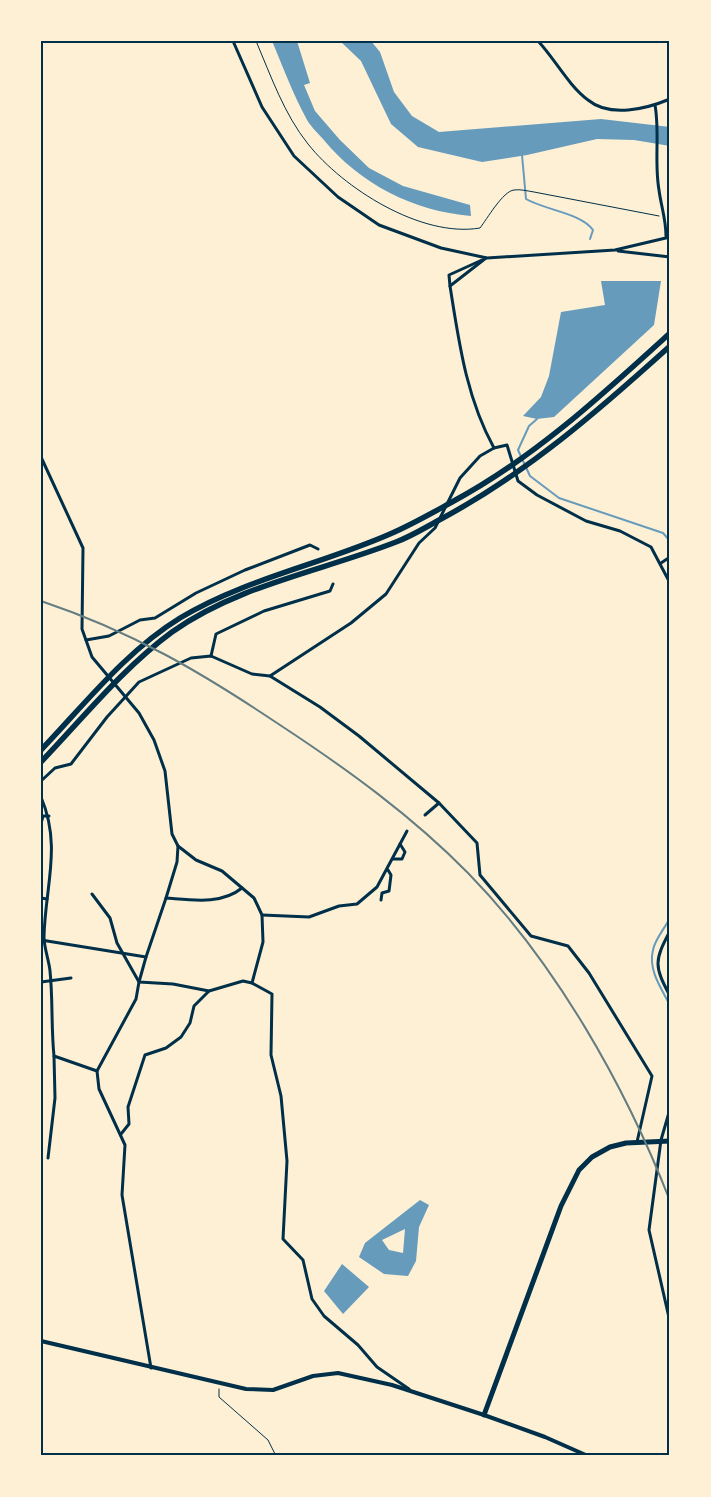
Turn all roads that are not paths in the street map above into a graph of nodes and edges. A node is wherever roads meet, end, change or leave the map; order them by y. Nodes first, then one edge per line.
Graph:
1 (233, 41) edge
2 (538, 41) edge
3 (670, 99) edge
4 (655, 105) junction
5 (668, 236) edge
6 (615, 250) junction
7 (487, 258) junction
8 (670, 258) edge
9 (450, 286) junction
10 (670, 333) edge
11 (670, 346) edge
12 (494, 448) junction
13 (41, 457) edge
14 (318, 548) dead end
15 (670, 557) edge
16 (661, 563) junction
17 (670, 583) edge
18 (333, 584) dead end
19 (86, 640) junction
20 (211, 656) junction
21 (270, 676) junction
22 (41, 750) edge
23 (41, 762) edge
24 (41, 781) edge
25 (41, 797) edge
26 (439, 803) junction
27 (425, 815) dead end
28 (49, 816) junction
29 (41, 824) edge
30 (407, 831) dead end
31 (399, 844) junction
32 (178, 846) junction
33 (393, 860) junction
34 (388, 870) junction
35 (242, 888) junction
36 (92, 894) dead end
37 (41, 898) edge
38 (166, 898) junction
39 (47, 899) junction
40 (381, 900) dead end
41 (262, 915) junction
42 (670, 932) edge
43 (43, 940) edge
44 (123, 954) junction
45 (146, 957) junction
46 (71, 978) dead end
47 (50, 981) junction
48 (41, 982) edge
49 (138, 982) junction
50 (252, 983) junction
51 (209, 991) junction
52 (670, 996) edge
53 (54, 1056) junction
54 (96, 1070) junction
55 (670, 1109) edge
56 (121, 1134) junction
57 (661, 1140) junction
58 (670, 1141) edge
59 (637, 1142) junction
60 (48, 1158) dead end
61 (670, 1322) edge
62 (41, 1341) edge
63 (151, 1368) junction
64 (412, 1391) junction
65 (484, 1415) junction
66 (588, 1456) edge

1 - 7 street
2 - 4 street
3 - 4 street
4 - 5 street
5 - 6 street
6 - 7 street
6 - 8 street
7 - 9 street
7 - 9 street
9 - 12 street
10 - 22 highway
11 - 23 highway
12 - 16 street
12 - 21 street
13 - 19 street
14 - 19 street
15 - 16 street
16 - 17 street
18 - 20 street
19 - 32 street
20 - 21 street
20 - 24 street
21 - 26 street
25 - 28 street
26 - 27 street
26 - 59 street
28 - 29 street
28 - 39 street
30 - 31 street
31 - 33 street
31 - 33 street
32 - 35 street
32 - 38 street
33 - 34 street
34 - 40 street
34 - 41 street
35 - 38 street
35 - 41 street
36 - 44 street
37 - 39 street
38 - 45 street
39 - 43 street
41 - 50 street
42 - 52 street
43 - 44 street
43 - 47 street
44 - 45 street
44 - 49 street
45 - 49 street
46 - 47 street
47 - 48 street
47 - 53 street
49 - 51 street
49 - 54 street
50 - 51 street
50 - 64 street
51 - 56 street
53 - 54 street
53 - 60 street
54 - 56 street
55 - 57 street
56 - 63 street
57 - 58 highway
57 - 59 highway
57 - 61 street
59 - 65 highway
62 - 63 street
63 - 64 street
64 - 65 street
65 - 66 street

